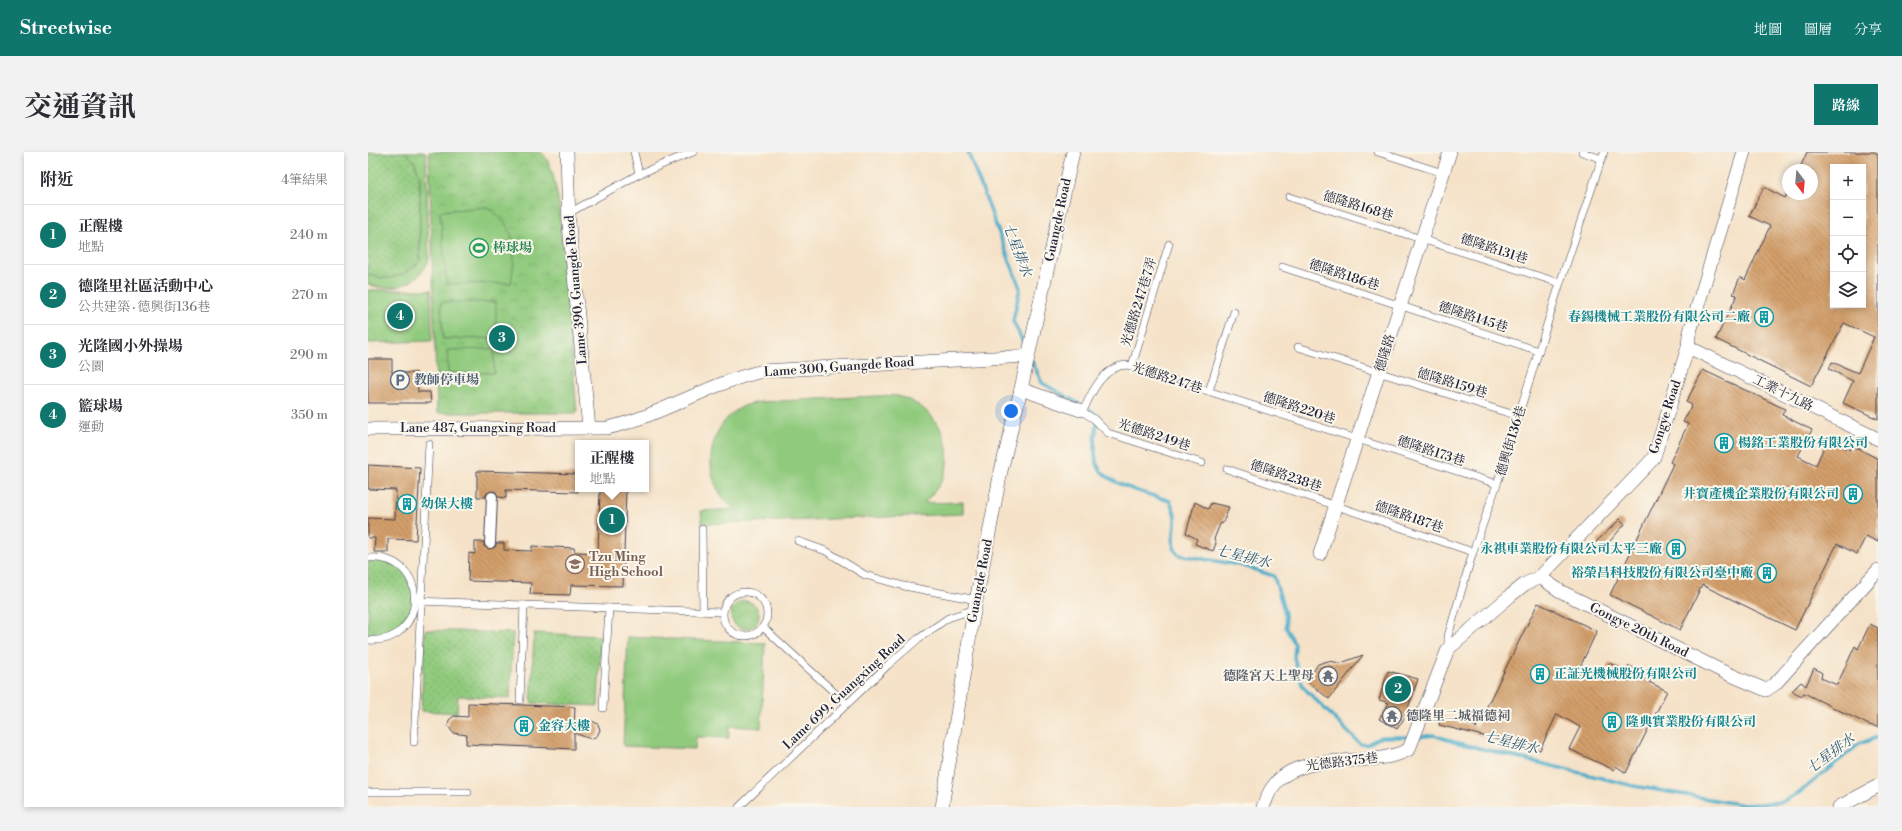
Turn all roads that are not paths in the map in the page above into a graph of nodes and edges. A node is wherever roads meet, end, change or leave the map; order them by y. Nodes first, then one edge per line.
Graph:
1 (567, 152) edge
2 (634, 152) edge
3 (694, 152) edge
4 (1072, 152) edge
5 (1378, 152) edge
6 (1450, 152) edge
7 (1582, 152) edge
8 (1744, 152) edge
9 (1603, 156) edge
10 (1443, 173) junction
11 (639, 174) junction
12 (1289, 197) dead end
13 (569, 213) junction
14 (1421, 238) junction
15 (1169, 244) dead end
16 (1282, 267) dead end
17 (1560, 283) junction
18 (1400, 306) junction
19 (1234, 312) dead end
20 (1688, 346) junction
21 (1298, 347) dead end
22 (1539, 351) junction
23 (1028, 356) junction
24 (1132, 366) junction
25 (1378, 373) junction
26 (1021, 389) junction
27 (1209, 391) junction
28 (1233, 399) joint
29 (1086, 404) junction
30 (1518, 416) junction
31 (368, 428) edge
32 (589, 428) junction
33 (1878, 439) edge
34 (1358, 440) junction
35 (429, 444) dead end
36 (1202, 463) dead end
37 (1226, 469) dead end
38 (1497, 484) junction
39 (492, 497) dead end
40 (1337, 505) junction
41 (702, 529) dead end
42 (798, 541) dead end
43 (490, 542) dead end
44 (1473, 552) junction
45 (1320, 554) dead end
46 (368, 558) edge
47 (1878, 570) edge
48 (1540, 577) junction
49 (417, 601) junction
50 (524, 605) junction
51 (976, 605) junction
52 (609, 608) junction
53 (703, 611) junction
54 (722, 612) junction
55 (763, 626) junction
56 (368, 640) edge
57 (1448, 649) junction
58 (520, 700) dead end
59 (847, 704) junction
60 (603, 708) dead end
61 (414, 742) dead end
62 (1412, 742) joint
63 (1878, 786) edge
64 (368, 792) edge
65 (468, 792) dead end
66 (739, 807) edge
67 (942, 807) edge
68 (1263, 807) edge
69 (1839, 807) edge

1 - 13 street, Lame 390, Guangde Road
2 - 11 lane
3 - 11 lane
4 - 23 street, Guangde Road
5 - 10 lane
6 - 10 street, 德隆路
7 - 9 lane
8 - 20 street, Gongye Road
9 - 17 lane, 德興街136巷
10 - 14 street, 德隆路
11 - 13 lane
12 - 14 lane, 德隆路168巷
13 - 32 street, Lame 390, Guangde Road
14 - 17 lane, 德隆路131巷
14 - 18 street, 德隆路
15 - 24 lane, 光德路247巷7弄
16 - 18 lane, 德隆路186巷
17 - 22 lane, 德興街136巷
18 - 22 lane, 德隆路145巷
18 - 25 street, 德隆路
19 - 27 lane
20 - 33 street, 工業十九路
20 - 48 street, Gongye Road
21 - 25 lane, 德隆路159巷
22 - 30 lane, 德興街136巷
23 - 26 street, Guangde Road
23 - 32 street, Lame 300, Guangde Road
24 - 27 lane, 光德路247巷
24 - 29 lane, 光德路247巷
25 - 30 lane, 德隆路159巷
25 - 34 street, 德隆路
26 - 29 street
26 - 51 street, Guangde Road
27 - 28 lane, 光德路247巷
28 - 34 lane, 德隆路220巷
29 - 36 lane, 光德路249巷
30 - 38 lane, 德興街136巷
31 - 32 street, Lane 487, Guangxing Road
34 - 38 lane, 德隆路173巷
34 - 40 street, 德隆路
35 - 49 lane
37 - 40 lane, 德隆路238巷
38 - 44 lane, 德興街136巷
39 - 43 street
40 - 44 lane, 德隆路187巷
40 - 45 street, 德隆路
41 - 53 lane
42 - 51 lane
44 - 57 lane, 德興街136巷
46 - 49 lane
47 - 48 street, Gongye 20th Road
48 - 57 street, Gongye Road
49 - 50 lane
49 - 56 lane
49 - 61 lane
50 - 52 lane
50 - 58 lane
51 - 59 lane, Lame 699, Guangxing Road
51 - 67 street, Guangde Road
52 - 53 lane
52 - 60 lane
53 - 54 lane
54 - 55 lane
54 - 55 lane
55 - 59 lane
57 - 62 street, 德興街136巷
59 - 66 lane, Lame 699, Guangxing Road
62 - 68 street, 光德路375巷
63 - 69 street
64 - 65 lane

